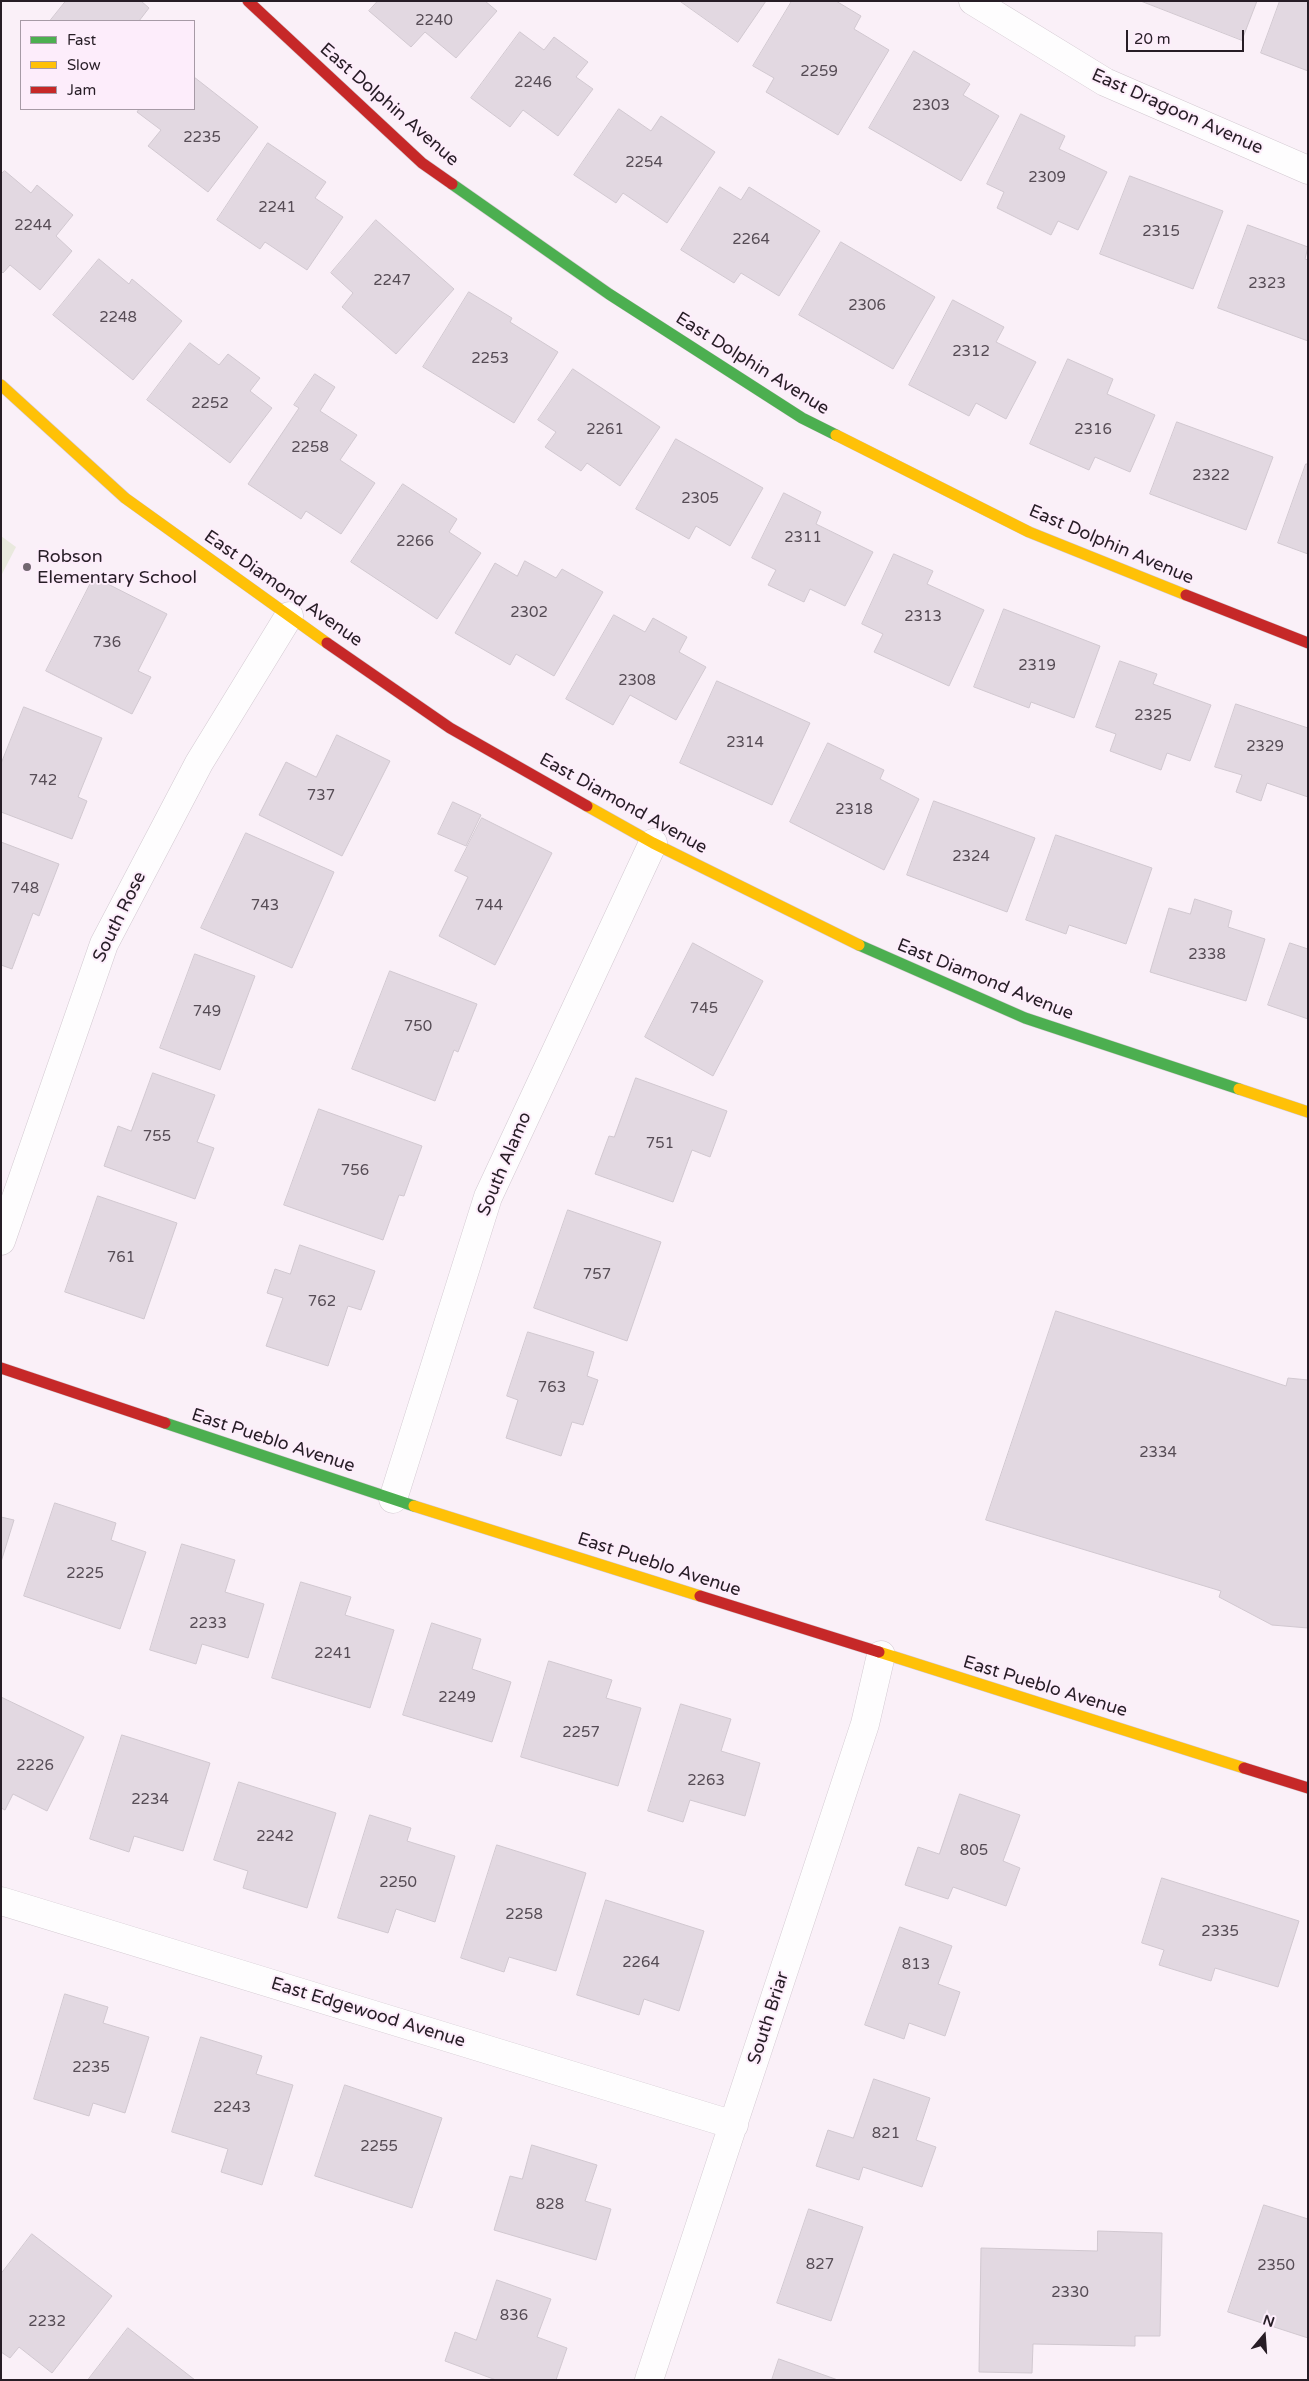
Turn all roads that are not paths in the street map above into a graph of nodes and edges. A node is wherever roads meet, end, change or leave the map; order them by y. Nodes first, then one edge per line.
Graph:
1 (248, 1) edge
2 (973, 1) edge
3 (1308, 170) edge
4 (1, 385) edge
5 (289, 616) junction
6 (1308, 643) edge
7 (653, 843) junction
8 (1308, 1112) edge
9 (1, 1242) edge
10 (1, 1368) edge
11 (393, 1499) junction
12 (881, 1655) junction
13 (1308, 1788) edge
14 (1, 1901) edge
15 (734, 2125) junction
16 (650, 2380) edge

1 - 6 street, East Dolphin Avenue
2 - 3 street, East Dragoon Avenue
4 - 5 street, East Diamond Avenue
5 - 7 street, East Diamond Avenue
5 - 9 street, South Rose
7 - 8 street, East Diamond Avenue
7 - 11 street, South Alamo
10 - 11 street, East Pueblo Avenue
11 - 12 street, East Pueblo Avenue
12 - 13 street, East Pueblo Avenue
12 - 15 street, South Briar
14 - 15 street, East Edgewood Avenue
15 - 16 street, South Briar

